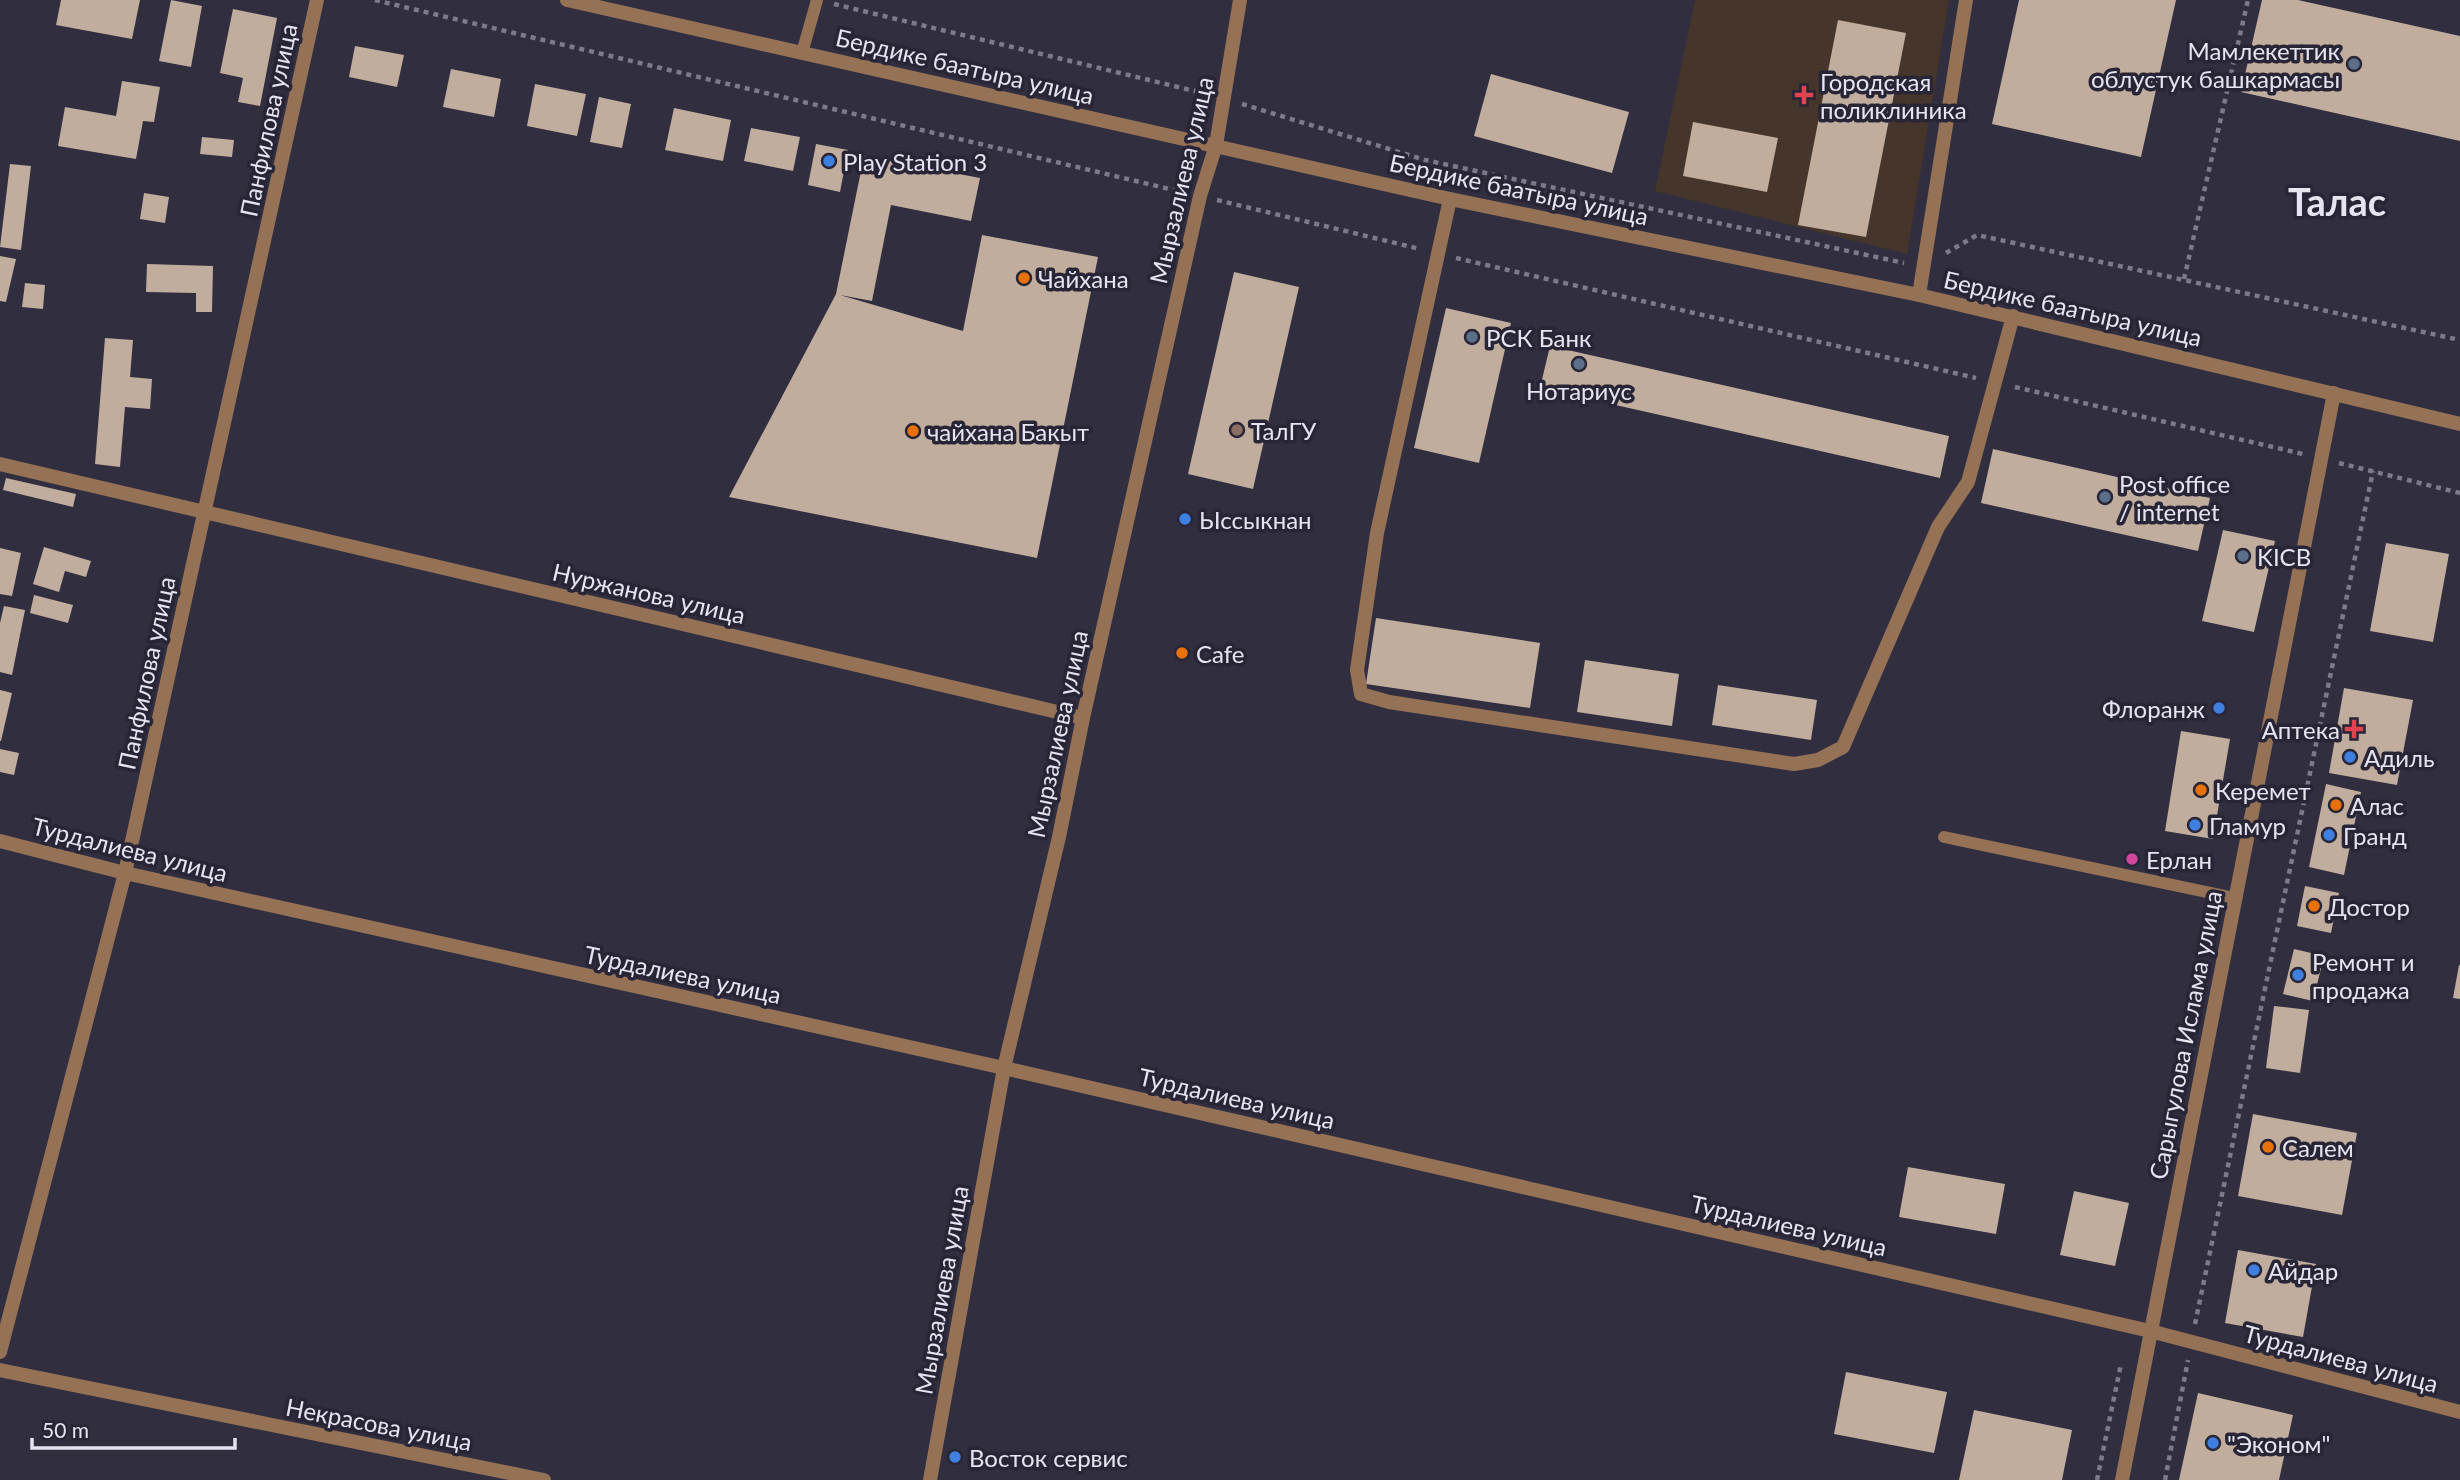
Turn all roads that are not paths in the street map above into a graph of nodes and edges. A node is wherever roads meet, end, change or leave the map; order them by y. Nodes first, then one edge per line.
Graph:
1 (317, 0) edge
2 (567, 0) edge
3 (817, 0) edge
4 (1240, 0) edge
5 (1966, 0) edge
6 (802, 53) junction
7 (1216, 145) junction
8 (1450, 199) junction
9 (1919, 295) junction
10 (2013, 317) junction
11 (2334, 393) junction
12 (2460, 424) edge
13 (0, 464) edge
14 (205, 512) junction
15 (1083, 718) junction
16 (1944, 836) dead end
17 (0, 841) edge
18 (125, 873) junction
19 (2235, 898) junction
20 (1004, 1068) junction
21 (2150, 1331) junction
22 (0, 1352) edge
23 (0, 1370) edge
24 (2460, 1412) edge
25 (544, 1480) edge
26 (930, 1480) edge
27 (2122, 1480) edge

1 - 14 street, Панфилова улица
2 - 6 street, Бердике баатыра улица
3 - 6 lane
4 - 7 street, Мырзалиева улица
5 - 9 street
6 - 7 street, Бердике баатыра улица
7 - 8 street, Бердике баатыра улица
7 - 15 street, Мырзалиева улица
8 - 9 street, Бердике баатыра улица
8 - 10 street
9 - 10 street, Бердике баатыра улица
10 - 11 street, Бердике баатыра улица
11 - 12 street, Бердике баатыра улица
11 - 19 street, Сарыгулова Ислама улица
13 - 14 street, Нуржанова улица
14 - 15 street, Нуржанова улица
14 - 18 street, Панфилова улица
15 - 20 street, Мырзалиева улица
16 - 19 lane
17 - 18 street, Турдалиева улица
18 - 20 street, Турдалиева улица
18 - 22 street, Панфилова улица
19 - 21 street, Сарыгулова Ислама улица
20 - 21 street, Турдалиева улица
20 - 26 street, Мырзалиева улица
21 - 24 street, Турдалиева улица
21 - 27 street, Сарыгулова Ислама улица
23 - 25 street, Некрасова улица

